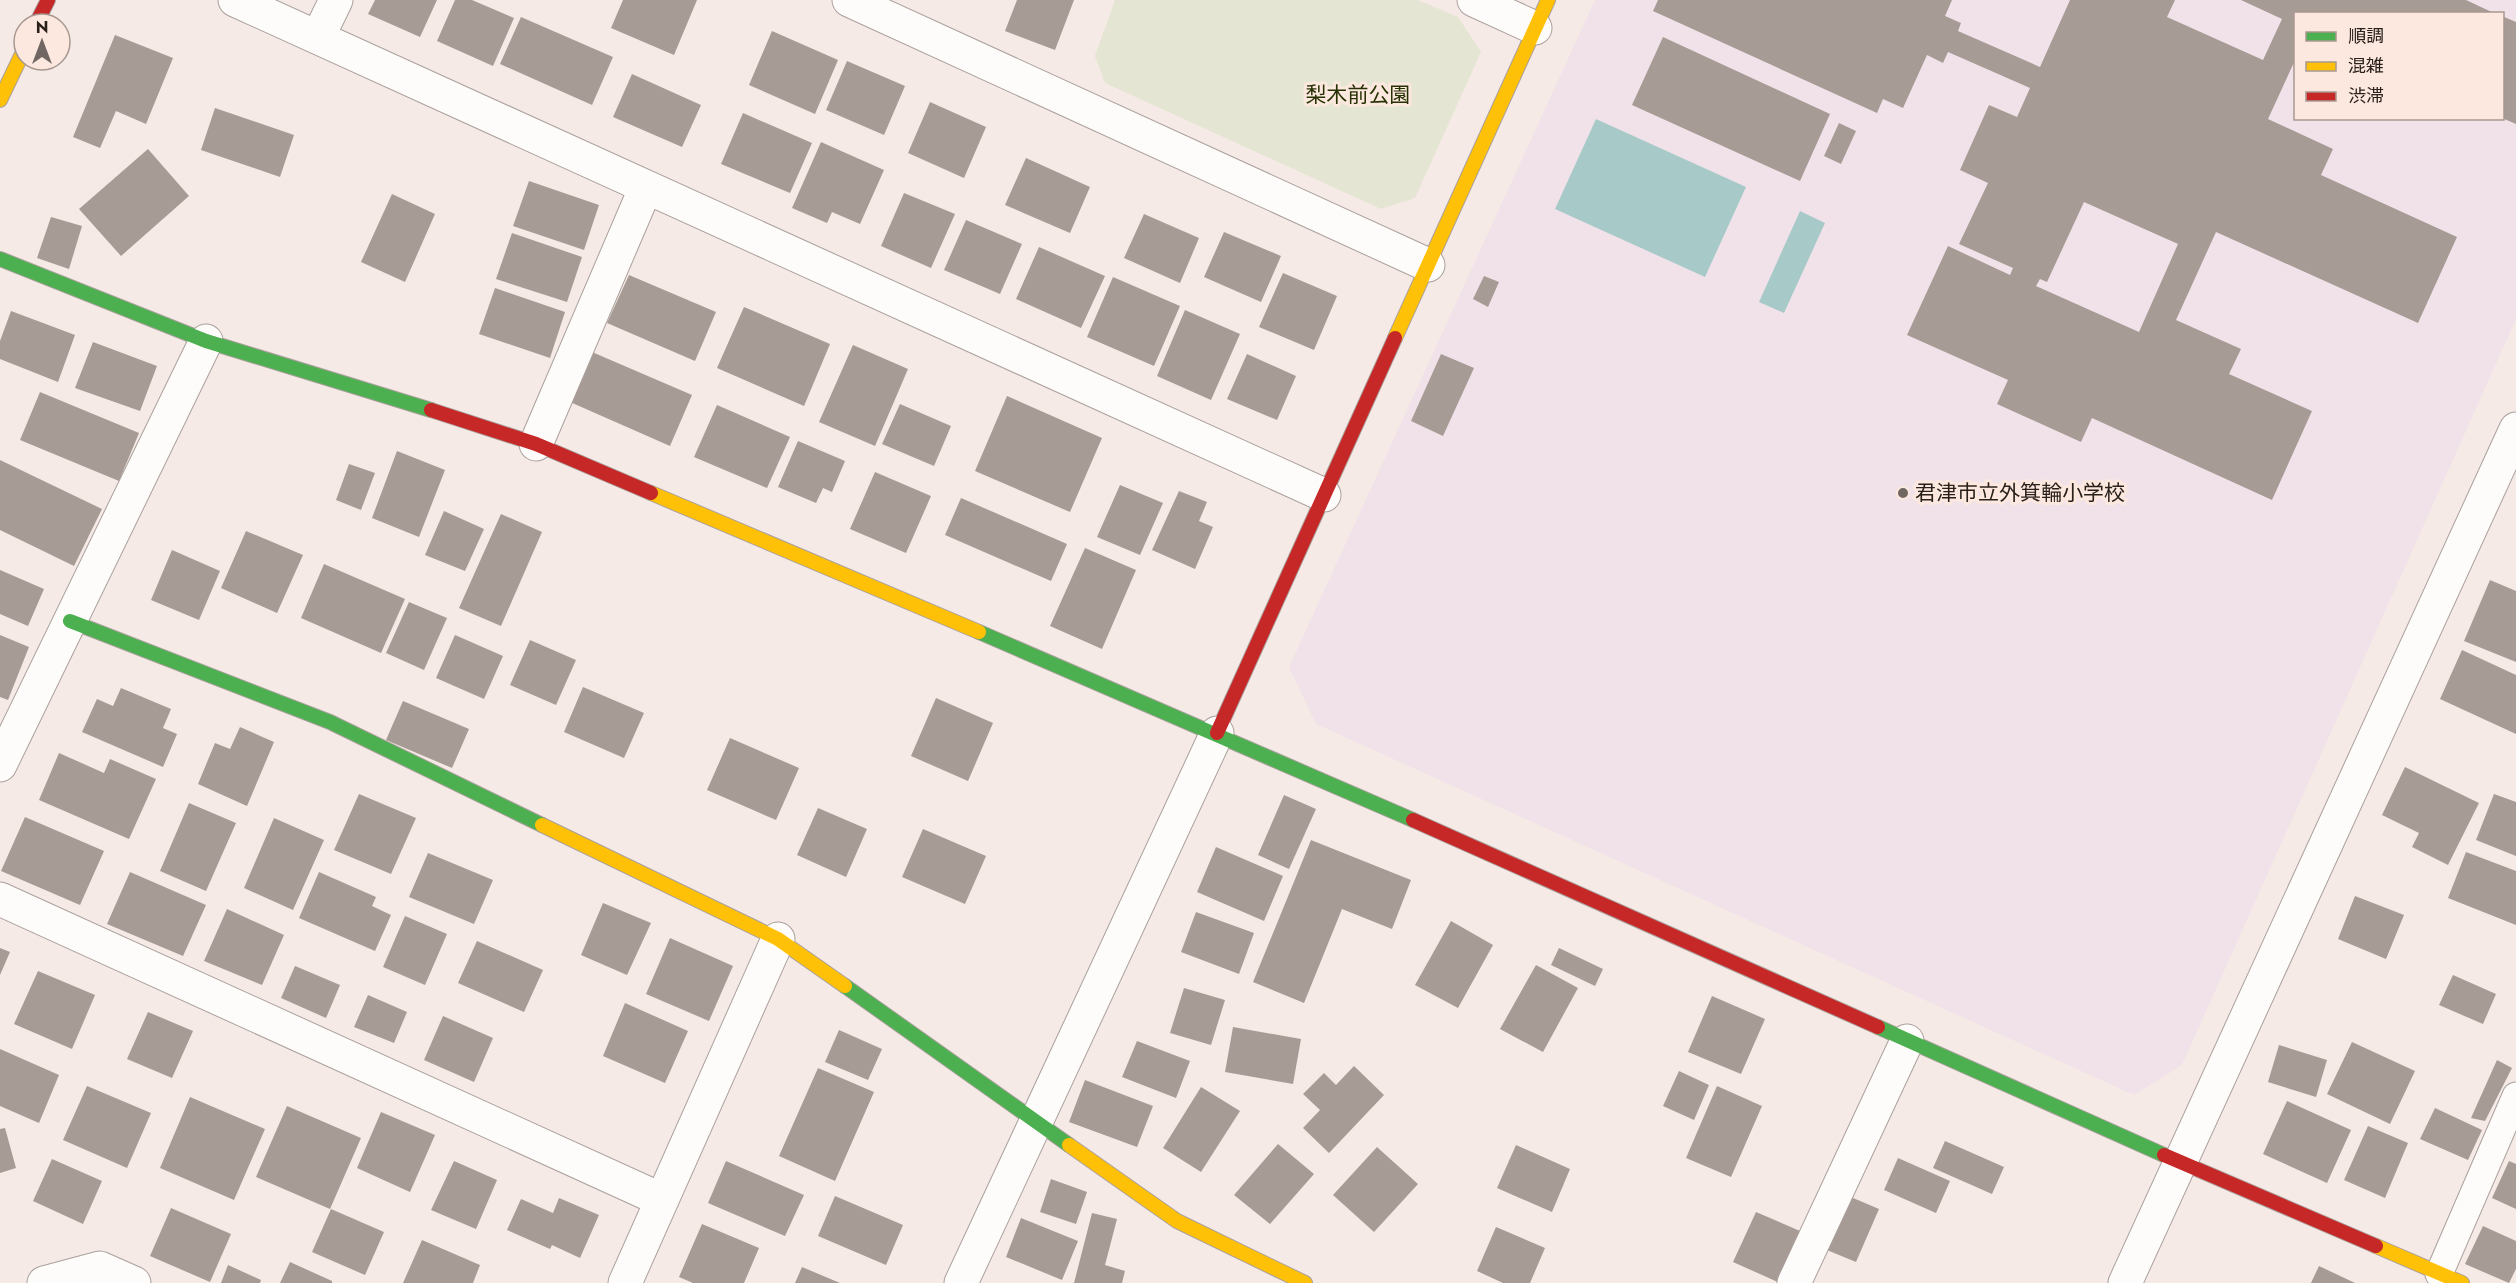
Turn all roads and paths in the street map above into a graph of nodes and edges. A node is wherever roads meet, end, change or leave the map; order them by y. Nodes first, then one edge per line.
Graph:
1 (236, 0) edge
2 (336, 0) edge
3 (849, 0) edge
4 (1474, 0) edge
5 (1541, 14) edge
6 (318, 37) junction
7 (13, 72) edge
8 (0, 100) edge
9 (646, 187) junction
10 (0, 259) edge
11 (1428, 265) junction
12 (206, 341) junction
13 (2516, 429) edge
14 (536, 444) junction
15 (1324, 495) junction
16 (70, 621) junction
17 (1216, 733) junction
18 (0, 765) edge
19 (0, 899) edge
20 (778, 939) junction
21 (1907, 1041) junction
22 (2516, 1096) edge
23 (1035, 1121) junction
24 (2180, 1162) junction
25 (662, 1200) junction
26 (2450, 1278) edge
27 (44, 1283) edge
28 (134, 1283) edge
29 (625, 1283) edge
30 (961, 1283) edge
31 (1305, 1283) edge
32 (1794, 1283) edge
33 (2125, 1283) edge

1 - 6 street
2 - 6 street
3 - 11 street
4 - 5 street
5 - 11 street
6 - 9 street
7 - 8 street
9 - 14 street
9 - 15 street
10 - 12 street
11 - 15 street
12 - 14 street
12 - 16 street
13 - 24 street
14 - 17 street
15 - 17 street
16 - 18 street
16 - 20 street
17 - 21 street
17 - 23 street
19 - 25 street
20 - 23 street
20 - 25 street
21 - 24 street
21 - 32 street
22 - 26 lane
23 - 30 street
23 - 31 street
24 - 26 street
24 - 33 street
25 - 29 street
27 - 28 street

